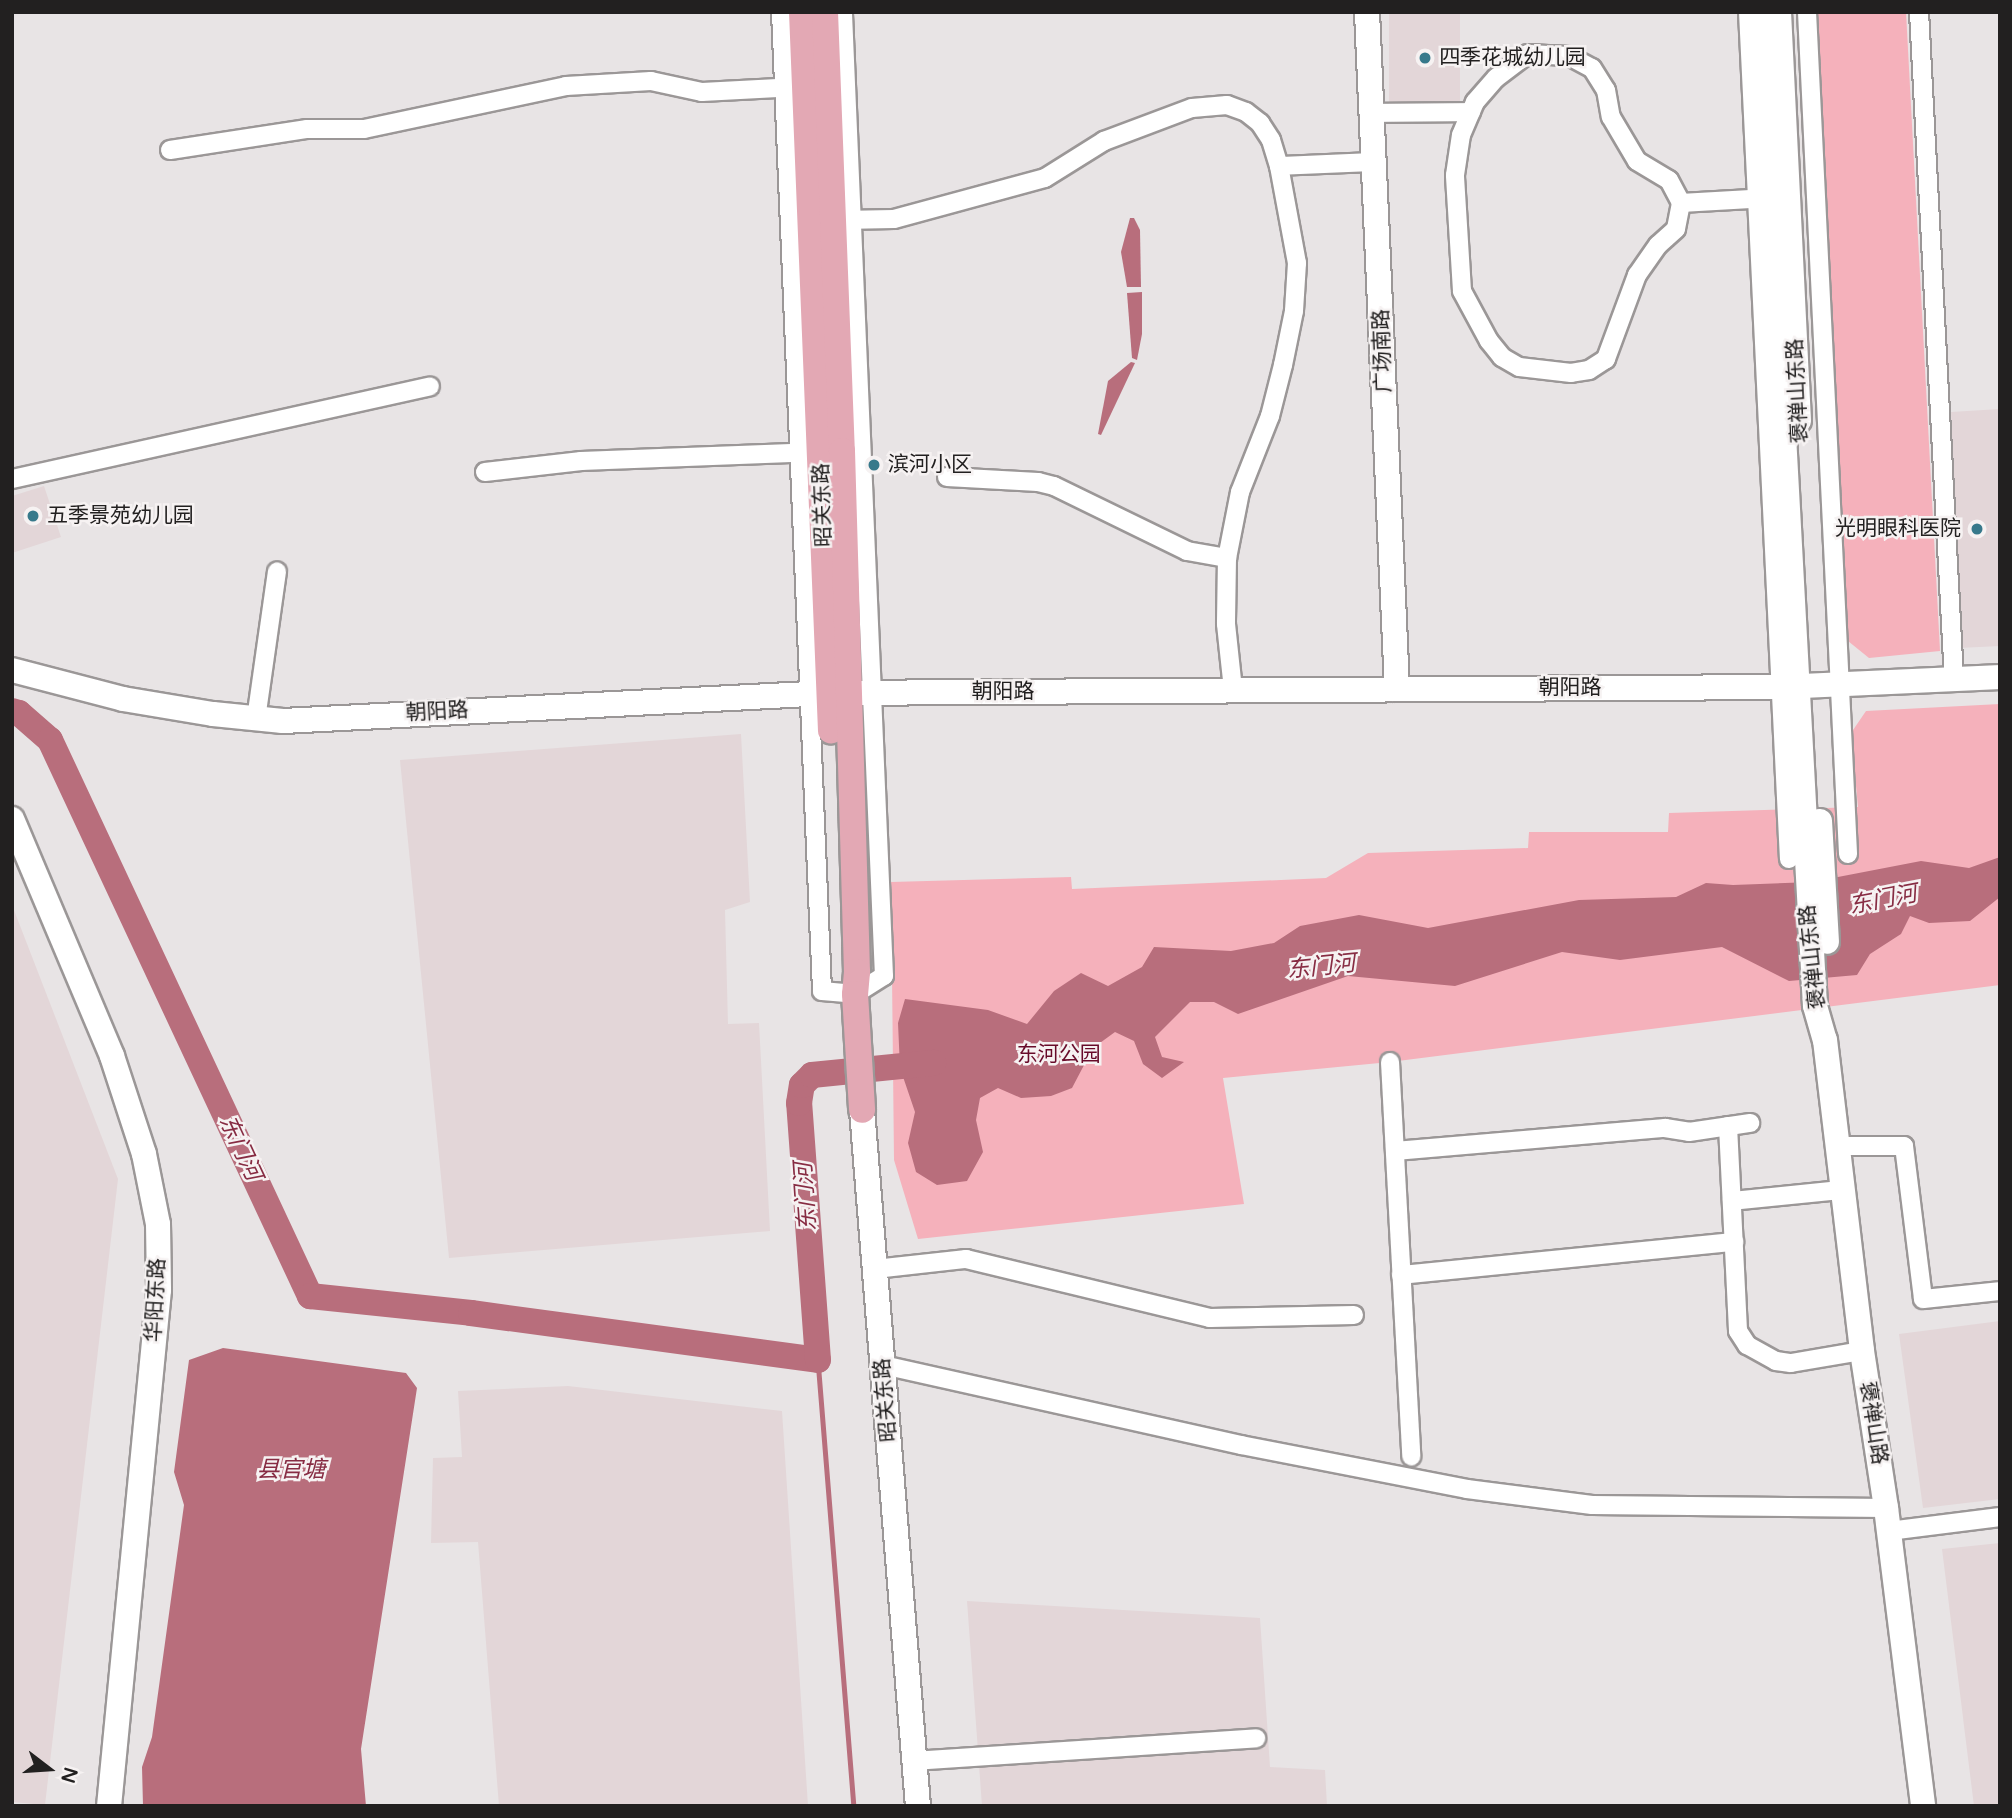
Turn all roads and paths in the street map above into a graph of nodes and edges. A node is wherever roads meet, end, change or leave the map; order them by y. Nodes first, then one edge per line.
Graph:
1 (781, 12) edge
2 (802, 12) edge
3 (825, 12) edge
4 (843, 12) edge
5 (1367, 12) edge
6 (1748, 12) edge
7 (1761, 12) edge
8 (1779, 12) edge
9 (1807, 12) edge
10 (1919, 12) edge
11 (806, 87) junction
12 (1471, 112) junction
13 (1373, 113) junction
14 (170, 150) dead end
15 (1375, 162) junction
16 (1279, 166) junction
17 (1772, 198) junction
18 (1681, 203) junction
19 (842, 220) junction
20 (430, 386) dead end
21 (821, 452) junction
22 (485, 471) dead end
23 (947, 477) dead end
24 (12, 479) edge
25 (1227, 558) junction
26 (277, 571) dead end
27 (12, 670) edge
28 (2000, 677) edge
29 (1954, 679) junction
30 (1840, 685) junction
31 (1796, 687) junction
32 (1397, 689) junction
33 (1233, 690) junction
34 (840, 693) junction
35 (256, 719) junction
36 (12, 819) edge
37 (1848, 854) dead end
38 (1789, 859) dead end
39 (855, 994) junction
40 (1825, 1040) joint
41 (1390, 1062) dead end
42 (862, 1110) joint
43 (1750, 1123) dead end
44 (1728, 1126) junction
45 (1836, 1146) junction
46 (1395, 1151) junction
47 (1841, 1190) junction
48 (1732, 1201) junction
49 (1734, 1242) junction
50 (875, 1269) junction
51 (1401, 1275) junction
52 (2000, 1290) edge
53 (1354, 1314) dead end
54 (1862, 1351) junction
55 (883, 1365) junction
56 (1411, 1455) dead end
57 (2000, 1517) edge
58 (1887, 1519) junction
59 (1256, 1738) dead end
60 (914, 1761) junction
61 (109, 1806) edge
62 (918, 1806) edge
63 (1923, 1806) edge

1 - 11 street
2 - 11 main road, 昭关东路
3 - 11 main road, 昭关东路
4 - 19 street
5 - 13 main road, 广场南路
6 - 17 street
7 - 17 main road, 褒禅山东路
8 - 17 main road, 褒禅山东路
9 - 30 street
10 - 29 street
11 - 14 street
11 - 19 main road, 昭关东路
11 - 21 main road, 昭关东路
12 - 13 street
12 - 18 street
12 - 18 street
13 - 15 main road, 广场南路
15 - 16 street
15 - 32 main road, 广场南路
16 - 19 street
16 - 25 street
17 - 18 street
17 - 31 main road, 褒禅山东路
19 - 21 main road, 昭关东路
19 - 34 street
20 - 24 street
21 - 22 street
21 - 34 main road, 昭关东路
21 - 34 street
23 - 25 street
25 - 33 street
26 - 35 street
27 - 35 main road, 朝阳路
28 - 29 main road, 朝阳路
29 - 30 main road, 朝阳路
30 - 31 main road, 朝阳路
30 - 37 street
31 - 32 main road, 朝阳路
31 - 38 street
31 - 40 main road, 褒禅山东路
32 - 33 main road, 朝阳路
33 - 34 main road, 朝阳路
34 - 35 main road, 朝阳路
34 - 39 main road, 昭关东路
34 - 39 street
36 - 61 main road, 华阳东路
39 - 42 main road, 昭关东路
40 - 45 main road, 褒禅山路
41 - 46 street
42 - 50 main road, 昭关东路
43 - 44 street
44 - 46 street
44 - 48 street
45 - 47 main road, 褒禅山路
45 - 52 street
46 - 51 street
47 - 48 street
47 - 54 main road, 褒禅山路
48 - 49 street
49 - 51 street
49 - 54 street
50 - 53 street
50 - 55 main road, 昭关东路
51 - 56 street
54 - 58 main road, 褒禅山路
55 - 58 street
55 - 60 main road, 昭关东路
57 - 58 street
58 - 63 main road, 褒禅山路
59 - 60 street
60 - 62 main road, 昭关东路

